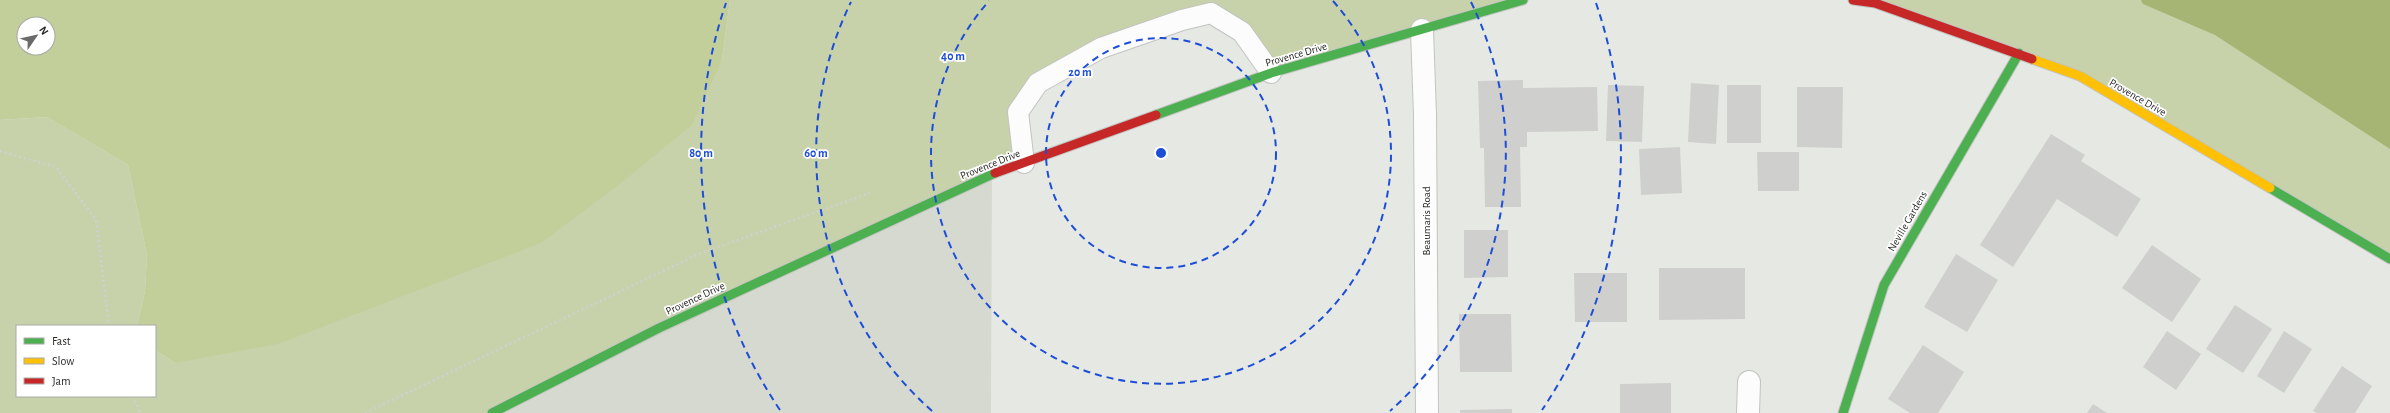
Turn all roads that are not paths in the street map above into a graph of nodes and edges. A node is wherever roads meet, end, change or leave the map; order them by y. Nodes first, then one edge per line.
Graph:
1 (1523, 0) edge
2 (1854, 0) edge
3 (1422, 30) junction
4 (2019, 53) junction
5 (1271, 73) junction
6 (1024, 163) junction
7 (2390, 259) edge
8 (1749, 382) dead end
9 (492, 413) edge
10 (1427, 413) edge
11 (1748, 413) edge
12 (1843, 413) edge

1 - 3 street, Provence Drive
2 - 4 street, Provence Drive
3 - 5 street, Provence Drive
3 - 10 street, Beaumaris Road
4 - 7 street, Provence Drive
4 - 12 street, Neville Gardens
5 - 6 street, Provence Drive
5 - 6 lane
6 - 9 street, Provence Drive
8 - 11 street

